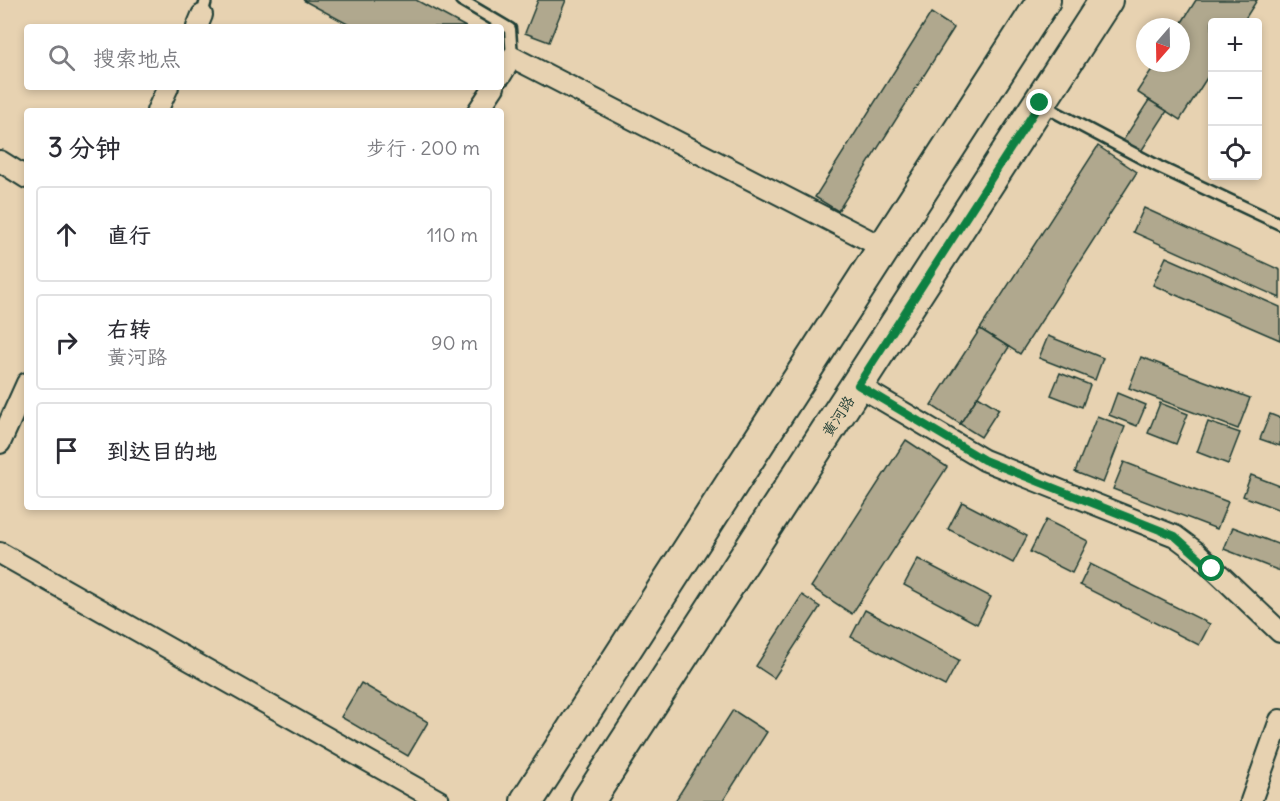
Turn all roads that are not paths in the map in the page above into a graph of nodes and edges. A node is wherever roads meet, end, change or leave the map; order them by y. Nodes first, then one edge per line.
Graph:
1 (461, 0) edge
2 (1044, 0) edge
3 (1106, 0) edge
4 (502, 24) edge
5 (504, 25) edge
6 (512, 57) junction
7 (504, 70) edge
8 (167, 90) edge
9 (492, 90) edge
10 (1040, 103) junction
11 (158, 108) edge
12 (480, 108) edge
13 (0, 161) edge
14 (24, 175) edge
15 (1280, 224) edge
16 (884, 248) junction
17 (858, 385) junction
18 (24, 390) edge
19 (0, 443) edge
20 (0, 553) edge
21 (1280, 632) edge
22 (1280, 720) edge
23 (439, 801) edge
24 (527, 801) edge
25 (588, 801) edge
26 (1251, 801) edge

1 - 4 lane
2 - 16 main road
3 - 10 main road, 黄河路
5 - 6 lane
6 - 7 street
6 - 16 street
8 - 11 street
9 - 12 street
10 - 15 lane
10 - 17 main road, 黄河路
13 - 14 street
16 - 24 main road
17 - 21 street
17 - 25 main road, 黄河路
18 - 19 street
20 - 23 street
22 - 26 street

